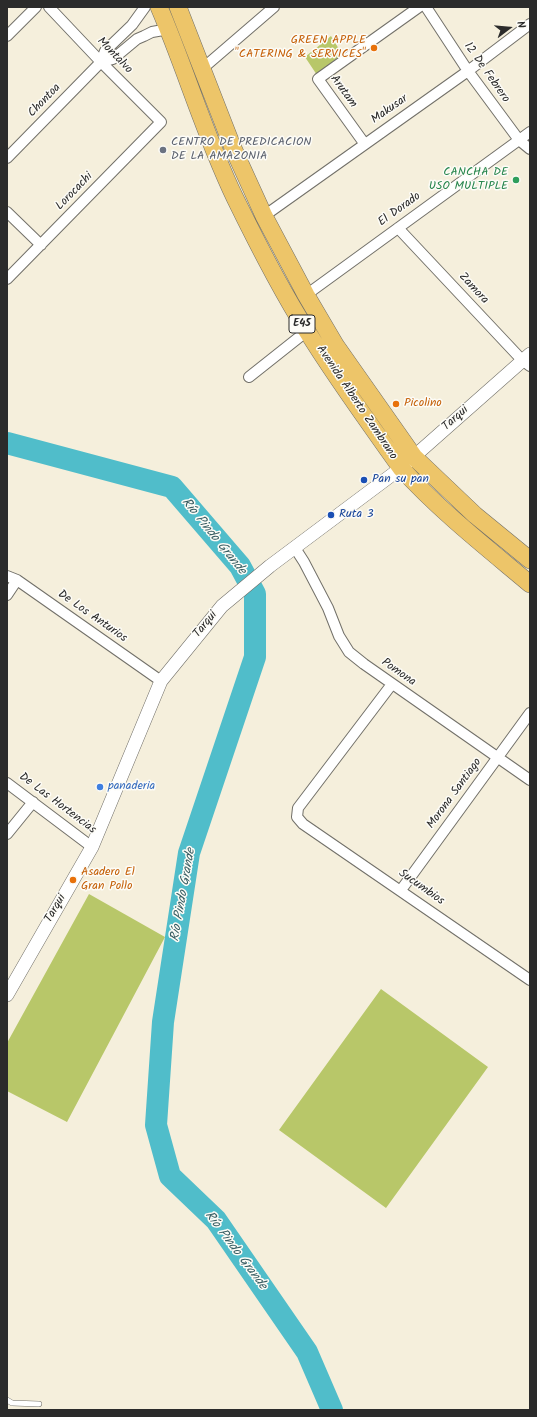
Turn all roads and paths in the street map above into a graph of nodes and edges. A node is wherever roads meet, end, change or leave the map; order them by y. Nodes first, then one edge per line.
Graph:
1 (36, 7) edge
2 (49, 7) edge
3 (145, 7) edge
4 (159, 7) edge
5 (178, 7) edge
6 (274, 7) edge
7 (419, 7) edge
8 (426, 7) edge
9 (530, 24) edge
10 (169, 29) junction
11 (7, 36) edge
12 (101, 62) junction
13 (202, 69) junction
14 (468, 71) junction
15 (161, 122) joint
16 (530, 132) edge
17 (519, 140) junction
18 (364, 144) junction
19 (530, 150) edge
20 (7, 158) edge
21 (7, 212) edge
22 (264, 216) junction
23 (398, 228) junction
24 (41, 245) junction
25 (7, 279) edge
26 (306, 295) junction
27 (307, 331) junction
28 (527, 360) edge
29 (249, 377) dead end
30 (414, 457) junction
31 (401, 468) junction
32 (295, 548) junction
33 (530, 560) edge
34 (7, 576) edge
35 (17, 580) junction
36 (530, 584) edge
37 (7, 595) edge
38 (161, 681) junction
39 (392, 684) junction
40 (530, 713) edge
41 (497, 758) junction
42 (530, 780) edge
43 (7, 783) edge
44 (33, 802) junction
45 (7, 834) edge
46 (92, 847) junction
47 (401, 890) junction
48 (530, 980) edge
49 (9, 987) edge
50 (7, 1400) edge
51 (39, 1404) dead end

1 - 11 street
2 - 12 street, Montalvo
3 - 12 street, Chontoa
4 - 10 highway, Avenida Alberto Zambrano / E45
5 - 13 highway, Avenida Alberto Zambrano / E45
6 - 13 street
7 - 18 street, Arutam
8 - 14 street, 12 De Febrero
9 - 14 street, Makusar
10 - 12 street, Chontoa
10 - 27 highway, Avenida Alberto Zambrano / E45
12 - 15 street, Montalvo
12 - 20 street, Chontoa
13 - 22 highway, Avenida Alberto Zambrano / E45
14 - 17 street, 12 De Febrero
14 - 18 street, Makusar
15 - 24 street, Lorocachi
16 - 17 street, El Dorado
17 - 19 street, 12 De Febrero
17 - 23 street, El Dorado
18 - 22 street, Makusar
21 - 24 street
22 - 26 highway, Avenida Alberto Zambrano / E45
23 - 26 street, El Dorado
23 - 28 street, Zamora
24 - 25 street, Lorocachi
26 - 30 highway, Avenida Alberto Zambrano / E45
27 - 29 street
27 - 31 highway, Avenida Alberto Zambrano / E45
28 - 30 street, Tarqui
30 - 31 street, Tarqui
30 - 33 highway, Avenida Alberto Zambrano / E45
31 - 32 street, Tarqui
31 - 36 highway, Avenida Alberto Zambrano / E45
32 - 38 street, Tarqui
32 - 39 street, Pomona
34 - 35 street, De Los Anturios
35 - 37 street
35 - 38 street, De Los Anturios
38 - 46 street, Tarqui
39 - 41 street, Pomona
39 - 47 street, Sucumbios
40 - 41 street, Morona Santiago
41 - 42 street, Pomona
41 - 47 street, Morona Santiago
43 - 44 street, De Las Hortencias
44 - 45 street
44 - 46 street, De Las Hortencias
46 - 49 street, Tarqui
47 - 48 street, Sucumbios
50 - 51 lane

